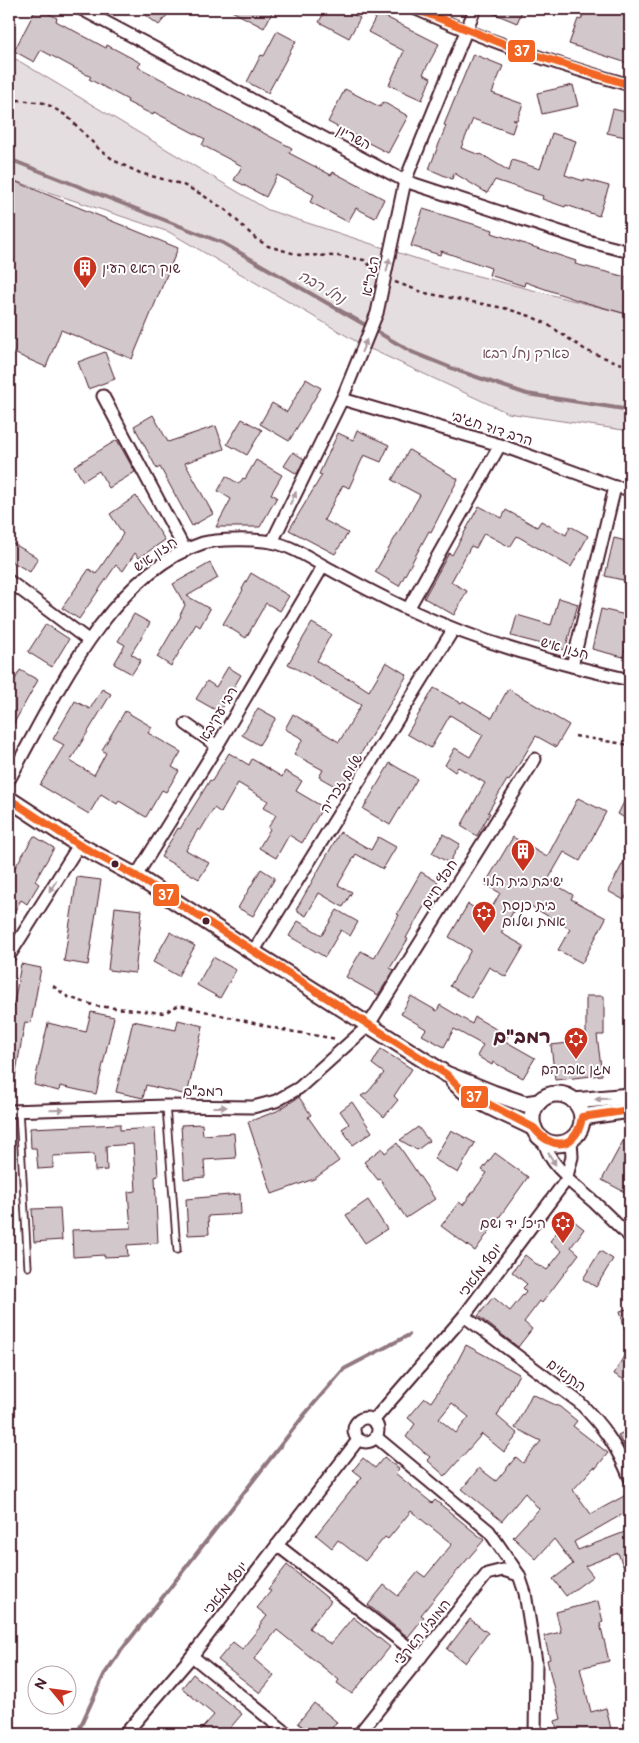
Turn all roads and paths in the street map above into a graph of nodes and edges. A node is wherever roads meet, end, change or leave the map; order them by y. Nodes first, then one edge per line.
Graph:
1 (81, 9) edge
2 (416, 9) edge
3 (475, 9) edge
4 (466, 31) junction
5 (630, 85) edge
6 (9, 99) edge
7 (405, 181) junction
8 (630, 252) edge
9 (385, 278) junction
10 (630, 367) edge
11 (103, 396) dead end
12 (342, 399) junction
13 (500, 445) junction
14 (615, 487) junction
15 (630, 489) edge
16 (272, 542) junction
17 (185, 550) junction
18 (323, 566) junction
19 (9, 581) edge
20 (408, 609) junction
21 (453, 630) junction
22 (88, 640) junction
23 (572, 666) junction
24 (630, 680) edge
25 (186, 724) dead end
26 (575, 736) dead end
27 (630, 745) edge
28 (217, 746) junction
29 (535, 759) dead end
30 (9, 780) edge
31 (9, 799) edge
32 (80, 845) junction
33 (136, 876) junction
34 (254, 952) junction
35 (9, 956) edge
36 (53, 986) dead end
37 (368, 1026) junction
38 (350, 1041) junction
39 (446, 1074) junction
40 (630, 1096) edge
41 (574, 1101) junction
42 (539, 1102) junction
43 (166, 1106) junction
44 (630, 1110) edge
45 (14, 1111) edge
46 (582, 1118) junction
47 (538, 1133) junction
48 (571, 1140) junction
49 (567, 1178) junction
50 (630, 1237) edge
51 (177, 1250) dead end
52 (28, 1267) dead end
53 (464, 1316) junction
54 (373, 1420) junction
55 (376, 1436) junction
56 (358, 1440) junction
57 (630, 1478) edge
58 (277, 1545) junction
59 (519, 1575) junction
60 (192, 1656) junction
61 (421, 1657) junction
62 (125, 1734) edge
63 (288, 1734) edge
64 (360, 1734) edge
65 (535, 1734) edge

1 - 7 street, השריון
2 - 4 street
3 - 4 street, הגר"א
4 - 5 street
4 - 7 street, הגר"א
6 - 9 path
7 - 8 street, השריון
9 -> 7 street, הגר"א
9 - 10 path
12 -> 9 street, הגר"א
11 - 17 street
12 - 13 street, הרב דוד חג'בי
16 -> 12 street, הגר"א
13 - 14 street, הרב דוד חג'בי
13 - 20 street
14 - 15 street, הרב דוד חג'בי
14 - 23 street
16 - 17 street, חזון איש
16 - 18 street, חזון איש
17 - 22 street, חזון איש
18 - 20 street, חזון איש
18 - 28 street, רבי עקיבא
19 - 22 street
20 - 21 street, חזון איש
21 - 23 street, חזון איש
21 - 34 street, שלום זכריה
22 - 30 street, חזון איש
23 - 24 street, חזון איש
25 - 28 street
26 - 27 path
28 - 33 street, רבי עקיבא
29 - 37 street, חפץ חיים
31 - 32 street
32 - 33 street
32 -> 35 street
33 - 34 street
34 - 37 street
36 - 38 path
37 - 38 street, רמב"ם
37 - 39 street
43 -> 38 street, רמב"ם
39 - 42 street
39 - 47 street
40 -> 41 street
41 - 42 street
41 - 46 street
42 - 47 street
45 -> 43 street, רמב"ם
43 - 51 lane
44 - 46 street
45 - 52 lane
46 - 48 street
47 - 48 street
47 -> 49 street
48 - 49 street
49 - 50 street
49 - 53 street, יוסף מלאכי
53 - 54 street, יוסף מלאכי
53 - 57 street, התנאים
54 - 55 street
54 - 56 street
55 - 56 street
55 - 59 street
56 - 58 street, יוסף מלאכי
58 - 60 street, יוסף מלאכי
58 - 61 street
59 - 61 street, המוביל הארצי
59 - 65 street
60 - 62 street, יוסף מלאכי
60 - 63 street
61 - 64 street, המוביל הארצי

